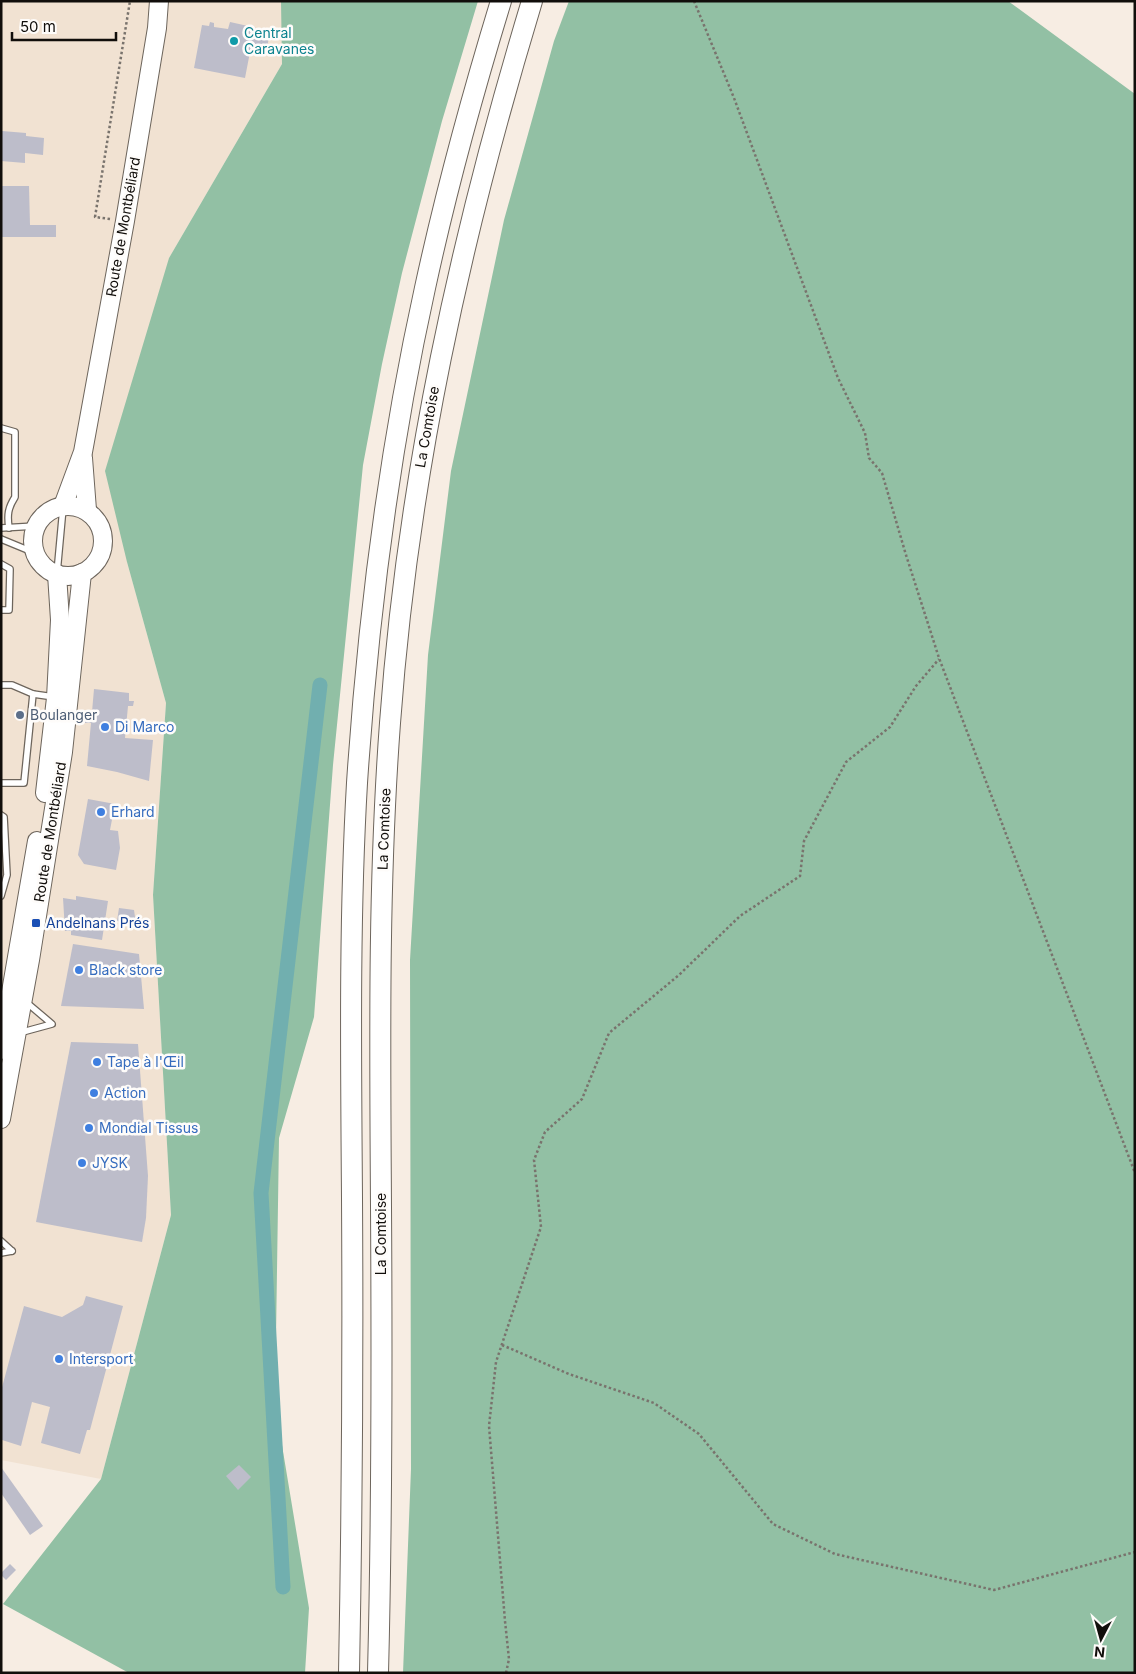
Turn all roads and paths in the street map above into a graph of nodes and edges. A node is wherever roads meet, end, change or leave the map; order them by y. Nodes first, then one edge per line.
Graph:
1 (130, 1) edge
2 (159, 1) edge
3 (501, 1) edge
4 (532, 1) edge
5 (694, 1) edge
6 (125, 221) junction
7 (1, 428) edge
8 (83, 452) junction
9 (63, 506) junction
10 (86, 510) junction
11 (36, 526) junction
12 (1, 528) edge
13 (9, 528) junction
14 (1, 539) edge
15 (35, 553) junction
16 (1, 564) edge
17 (82, 573) junction
18 (57, 574) junction
19 (1, 610) edge
20 (939, 658) junction
21 (1, 685) edge
22 (33, 694) junction
23 (56, 698) junction
24 (1, 783) edge
25 (1, 815) edge
26 (1, 896) edge
27 (23, 999) junction
28 (17, 1034) junction
29 (1, 1050) edge
30 (1, 1119) edge
31 (1135, 1173) edge
32 (1, 1241) edge
33 (1, 1253) edge
34 (502, 1345) junction
35 (1135, 1552) edge
36 (349, 1673) edge
37 (378, 1673) edge
38 (506, 1673) edge

1 - 6 path
2 - 6 main road, Route de Montbéliard
3 - 36 highway, La Comtoise
4 - 37 highway, La Comtoise
5 - 20 path
6 - 8 main road, Route de Montbéliard
7 - 13 lane
8 - 9 main road, Route de Montbéliard
8 - 10 main road, Route de Montbéliard
9 - 10 main road
9 - 11 main road
9 - 18 lane
10 - 17 main road
11 - 13 lane
11 - 15 main road
12 - 13 lane
14 - 15 lane
15 - 18 main road
16 - 19 lane
17 - 18 main road
17 - 27 main road, Route de Montbéliard
18 - 23 main road, Route de Montbéliard
20 - 31 path
20 - 34 path
21 - 22 lane
22 - 23 lane
22 - 24 lane
23 - 29 main road, Route de Montbéliard
25 - 26 lane
27 - 28 main road, Route de Montbéliard
27 - 28 lane
28 - 30 main road, Route de Montbéliard
32 - 33 lane
34 - 35 path
34 - 38 path

